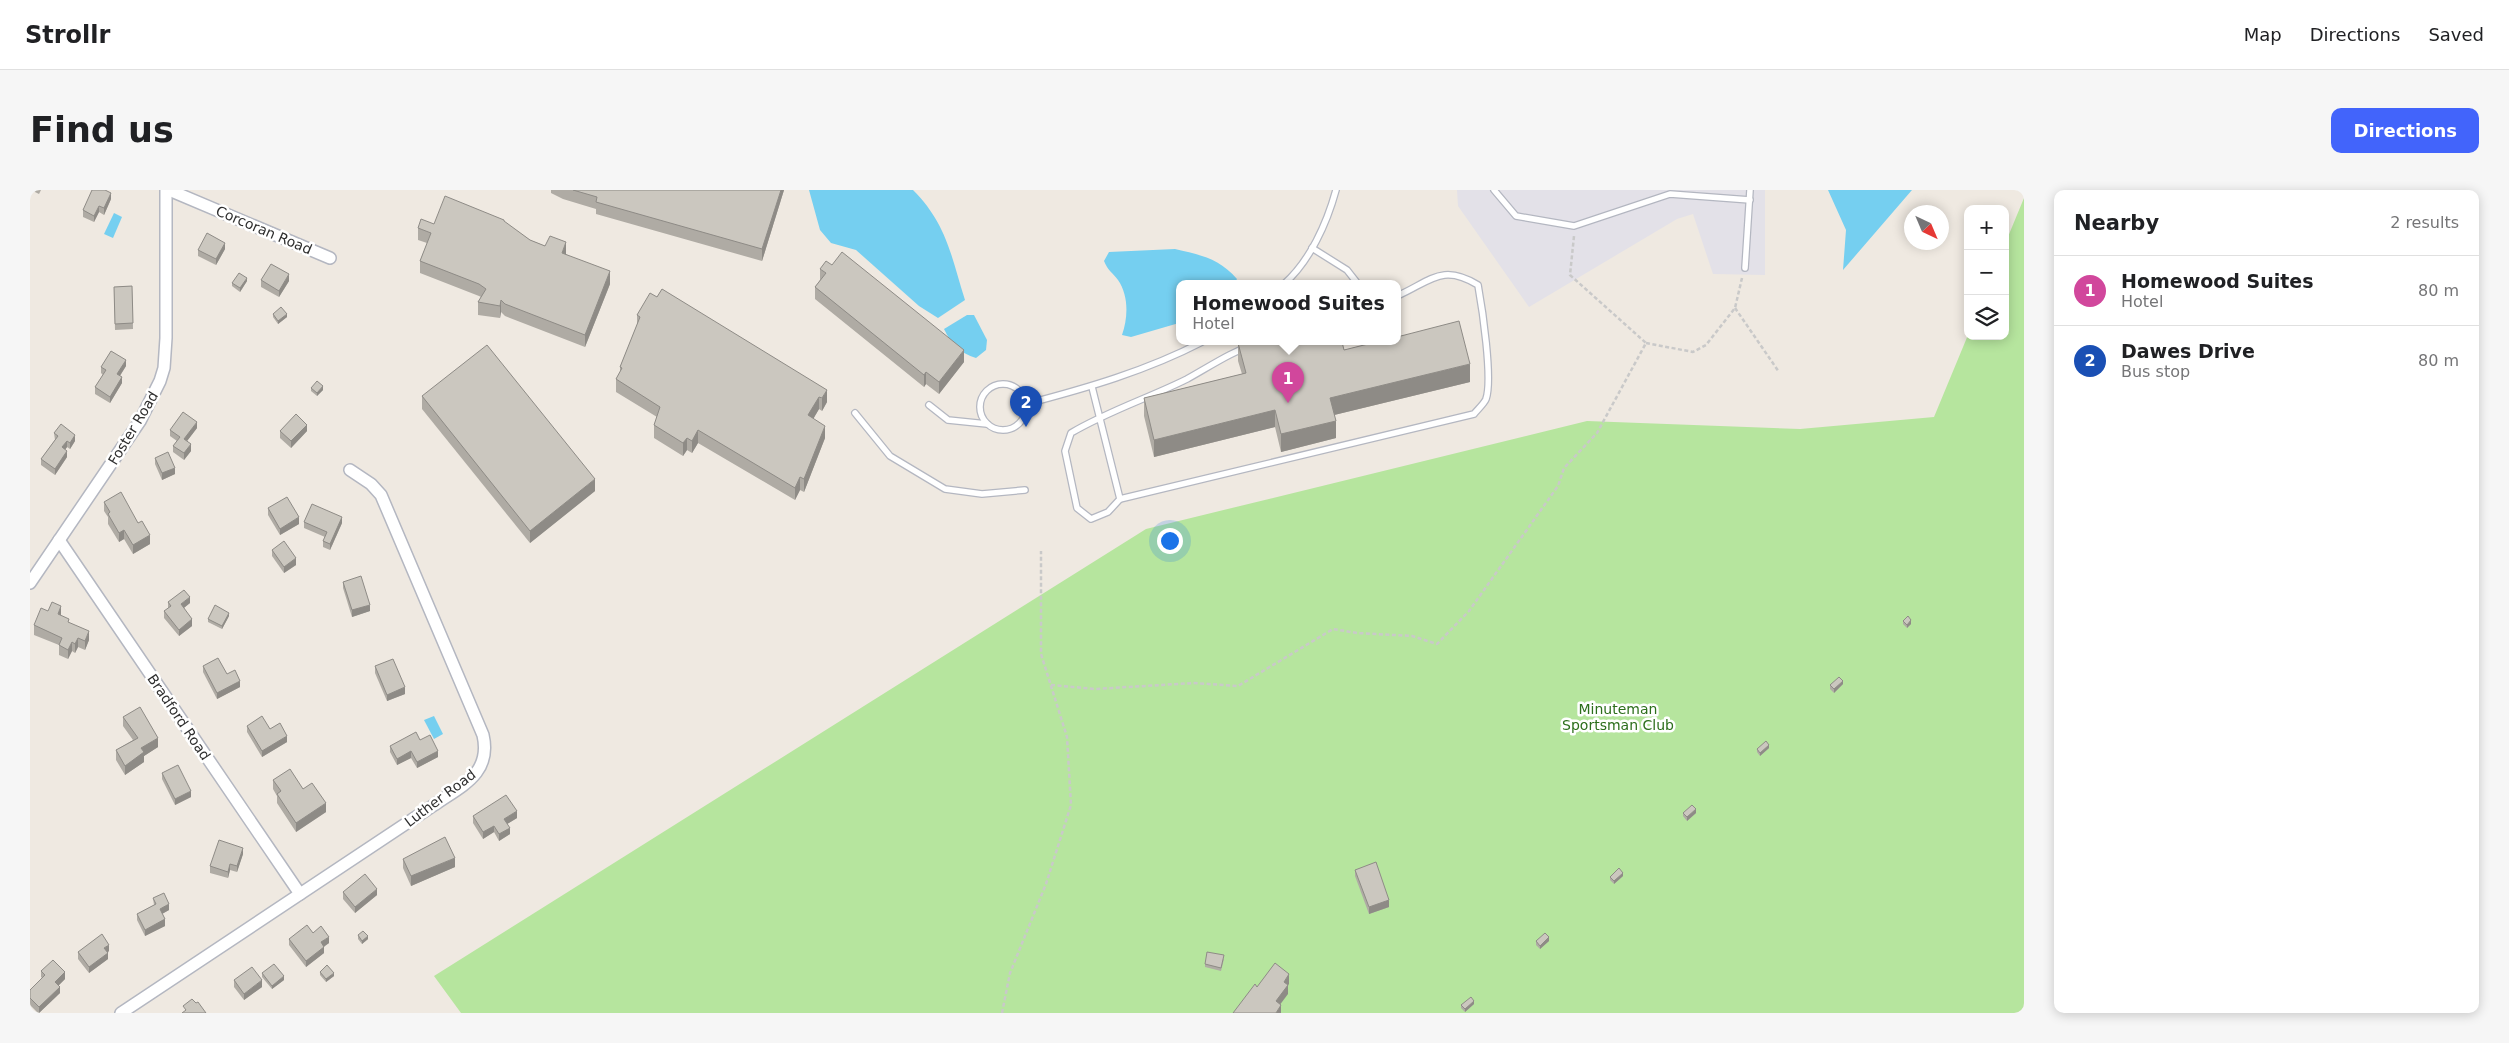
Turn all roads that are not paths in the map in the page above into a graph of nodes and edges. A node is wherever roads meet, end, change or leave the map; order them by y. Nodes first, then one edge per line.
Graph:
1 (168, 190) edge
2 (1336, 190) edge
3 (1494, 190) edge
4 (1750, 190) edge
5 (1750, 200) junction
6 (1312, 248) junction
7 (330, 258) dead end
8 (1745, 268) road end
9 (1287, 280) edge
10 (1355, 280) edge
11 (1401, 294) edge
12 (1196, 345) edge
13 (1250, 345) edge
14 (1092, 387) junction
15 (1026, 404) junction
16 (929, 405) dead end
17 (856, 413) dead end
18 (1099, 417) junction
19 (987, 424) junction
20 (350, 470) dead end
21 (1025, 490) dead end
22 (1120, 499) junction
23 (59, 540) junction
24 (30, 583) edge
25 (300, 894) junction
26 (121, 1013) edge

1 - 7 street, Corcoran Road
1 - 23 street, Foster Road
2 - 6 lane
3 - 5 lane
4 - 5 lane
5 - 8 lane
6 - 9 lane
6 - 10 lane
11 - 22 lane
12 - 14 lane
13 - 18 lane
14 - 15 lane
14 - 18 lane
15 - 19 lane
15 - 19 lane
16 - 19 lane
17 - 21 lane
18 - 22 lane
18 - 22 lane
20 - 25 street, Luther Road
23 - 24 street, Foster Road
23 - 25 street, Bradford Road
25 - 26 street, Luther Road

